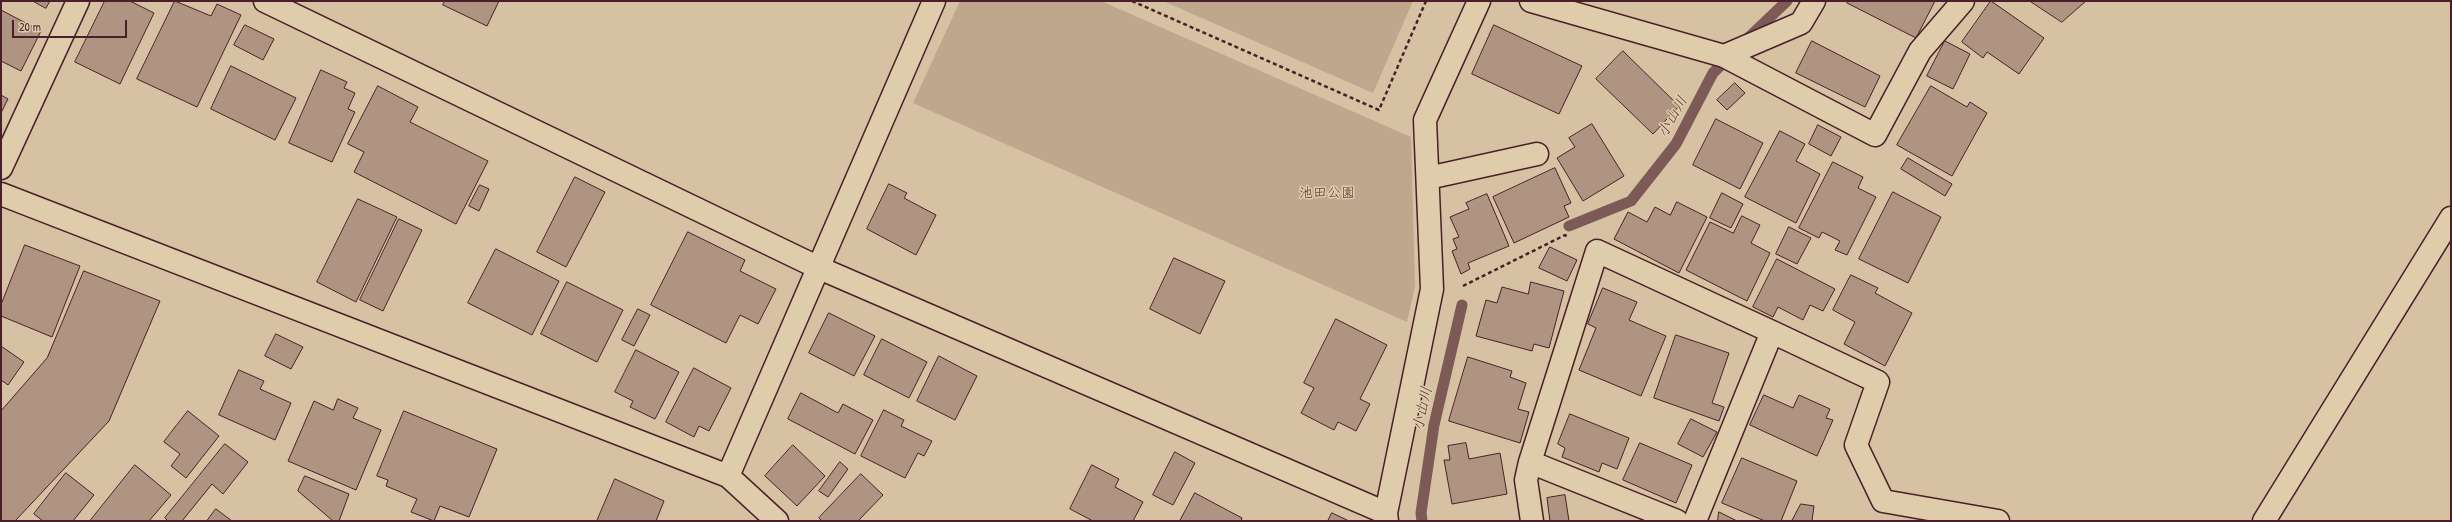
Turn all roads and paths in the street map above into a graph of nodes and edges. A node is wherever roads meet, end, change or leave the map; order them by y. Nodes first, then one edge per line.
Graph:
1 (78, 1) edge
2 (265, 1) edge
3 (934, 1) edge
4 (1132, 1) edge
5 (1426, 1) edge
6 (1479, 1) edge
7 (1531, 1) edge
8 (1814, 1) edge
9 (1963, 1) edge
10 (1724, 56) junction
11 (1537, 154) dead end
12 (1, 168) edge
13 (1428, 178) junction
14 (1, 194) edge
15 (2451, 218) edge
16 (1597, 251) junction
17 (818, 267) junction
18 (1432, 289) junction
19 (1772, 332) junction
20 (1530, 462) junction
21 (728, 476) junction
22 (1386, 517) edge
23 (777, 521) edge
24 (1532, 521) edge
25 (1677, 521) edge
26 (1695, 521) edge
27 (1998, 521) edge
28 (2264, 521) edge

1 - 12 street
2 - 17 street
3 - 17 street
4 - 5 path
6 - 13 street
7 - 10 street
8 - 10 street
9 - 10 street
11 - 13 street
13 - 18 street
14 - 21 street
15 - 28 street
16 - 18 path
16 - 19 street
16 - 20 street
17 - 21 street
17 - 22 street
18 - 22 street
19 - 26 street
19 - 27 street
20 - 24 street
20 - 25 street
21 - 23 street

